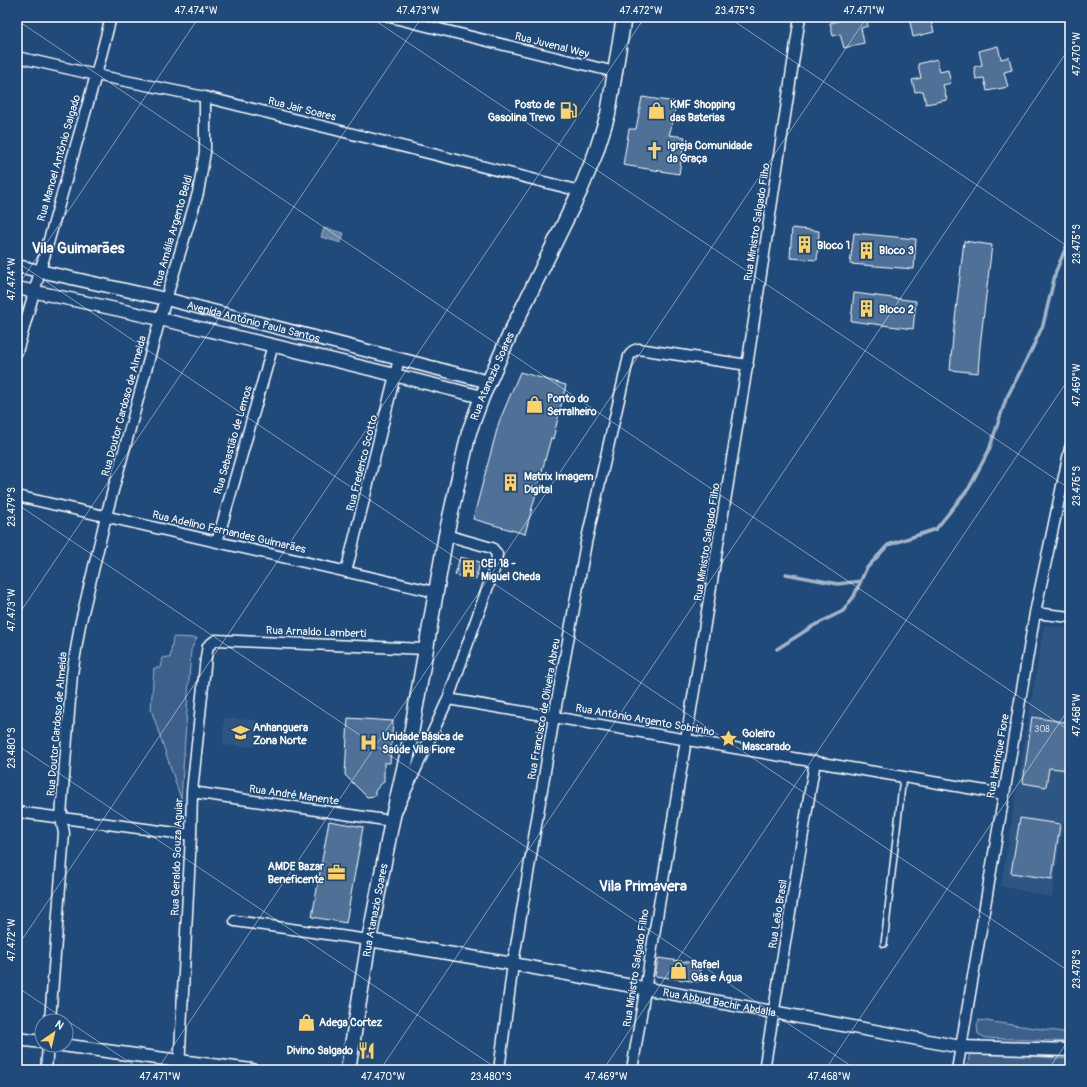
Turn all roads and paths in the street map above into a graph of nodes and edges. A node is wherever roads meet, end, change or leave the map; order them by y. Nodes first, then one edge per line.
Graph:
1 (111, 17) edge
2 (390, 17) edge
3 (624, 17) edge
4 (800, 17) edge
5 (17, 57) edge
6 (615, 72) junction
7 (96, 75) junction
8 (205, 98) junction
9 (580, 191) junction
10 (17, 266) edge
11 (39, 271) junction
12 (17, 288) edge
13 (34, 292) junction
14 (166, 299) junction
15 (160, 319) junction
16 (273, 345) junction
17 (17, 352) edge
18 (399, 359) junction
19 (748, 365) junction
20 (395, 376) junction
21 (489, 382) junction
22 (482, 397) junction
23 (1070, 448) edge
24 (1068, 460) edge
25 (17, 496) edge
26 (106, 516) junction
27 (446, 535) junction
28 (217, 542) junction
29 (346, 572) junction
30 (435, 592) junction
31 (1035, 613) junction
32 (1070, 617) edge
33 (208, 646) joint
34 (425, 649) junction
35 (448, 699) junction
36 (554, 717) junction
37 (686, 740) junction
38 (408, 751) junction
39 (423, 754) junction
40 (815, 761) junction
41 (903, 777) junction
42 (192, 792) junction
43 (1003, 794) junction
44 (17, 812) edge
45 (61, 818) junction
46 (392, 821) junction
47 (191, 835) junction
48 (235, 921) dead end
49 (369, 940) junction
50 (884, 944) dead end
51 (513, 964) junction
52 (645, 989) junction
53 (774, 1012) junction
54 (51, 1013) edge
55 (17, 1039) edge
56 (34, 1041) edge
57 (74, 1047) edge
58 (960, 1048) junction
59 (1070, 1050) edge
60 (47, 1053) edge
61 (179, 1066) edge
62 (46, 1070) edge
63 (252, 1070) edge
64 (348, 1070) edge
65 (499, 1070) edge
66 (632, 1070) edge
67 (764, 1070) edge
68 (957, 1070) edge

1 - 7 street, Rua Manoel Antônio Salgado
2 - 6 street, Rua Juvenal Wey
3 - 6 main road, Rua Atanazio Soares
4 - 19 street, Rua Ministro Salgado Filho
5 - 7 street, Rua Jair Soares
6 - 9 main road, Rua Atanazio Soares
7 - 8 street, Rua Jair Soares
7 - 11 street, Rua Manoel Antônio Salgado
8 - 9 street, Rua Jair Soares
8 - 14 street, Rua Amália Argento Beldi
9 - 21 main road, Rua Atanazio Soares
10 - 11 street, Avenida Antônio Paula Santos
11 - 13 street, Rua Manoel Antônio Salgado
11 - 14 street, Avenida Antônio Paula Santos
12 - 13 street, Avenida Antônio Paula Santos
13 - 15 street, Avenida Antônio Paula Santos
13 - 17 street, Rua Manoel Antônio Salgado
14 - 15 street, Rua Amália Argento Beldi
14 - 18 street, Avenida Antônio Paula Santos
15 - 16 street, Avenida Antônio Paula Santos
15 - 26 street, Rua Doutor Cardoso de Almeida
16 - 20 street, Avenida Antônio Paula Santos
16 - 28 street, Rua Sebastião de Lemos
18 - 20 street, Rua Frederico Scotto
18 - 21 street, Avenida Antônio Paula Santos
19 - 36 street, Rua Francisco de Oliveira Abreu
19 - 37 street, Rua Ministro Salgado Filho
20 - 22 street, Avenida Antônio Paula Santos
20 - 29 street, Rua Frederico Scotto
21 - 22 main road, Rua Atanazio Soares
22 - 27 main road, Rua Atanazio Soares
23 - 24 street, Rua Henrique Fiore
24 - 31 street, Rua Henrique Fiore
25 - 26 street, Rua Adelino Fernandes Guimarães
26 - 28 street, Rua Adelino Fernandes Guimarães
26 - 45 street, Rua Doutor Cardoso de Almeida
27 - 30 main road, Rua Atanazio Soares
27 - 35 street
28 - 29 street, Rua Adelino Fernandes Guimarães
29 - 30 street, Rua Adelino Fernandes Guimarães
30 - 34 main road, Rua Atanazio Soares
31 - 32 street
31 - 43 street, Rua Henrique Fiore
33 - 34 street, Rua Arnaldo Lamberti
33 - 42 street, Rua Geraldo Souza Aguiar
34 - 38 main road, Rua Atanazio Soares
35 - 36 street, Rua Antônio Argento Sobrinho
35 - 39 street
36 - 37 street, Rua Antônio Argento Sobrinho
36 - 51 street, Rua Francisco de Oliveira Abreu
37 - 40 street, Rua Antônio Argento Sobrinho
37 - 52 street, Rua Ministro Salgado Filho
38 - 39 street
38 - 46 main road, Rua Atanazio Soares
39 - 46 street
40 - 41 street, Rua Antônio Argento Sobrinho
40 - 53 street, Rua Leão Brasil
41 - 43 street, Rua Antônio Argento Sobrinho
41 - 50 lane
42 - 46 street, Rua André Manente
42 - 47 street, Rua Geraldo Souza Aguiar
43 - 58 street, Rua Henrique Fiore
44 - 45 street
45 - 47 street
45 - 54 street, Rua Doutor Cardoso de Almeida
46 - 49 main road, Rua Atanazio Soares
47 - 61 street, Rua Geraldo Souza Aguiar
48 - 49 street
49 - 51 street, Rua Abbud Bachir Abdalla
49 - 64 main road, Rua Atanazio Soares
51 - 52 street, Rua Abbud Bachir Abdalla
51 - 65 street, Rua Francisco de Oliveira Abreu
52 - 53 street, Rua Abbud Bachir Abdalla
52 - 66 street, Rua Ministro Salgado Filho
53 - 58 street, Rua Abbud Bachir Abdalla
53 - 67 street, Rua Leão Brasil
55 - 56 street
57 - 61 street
58 - 59 street, Rua Abbud Bachir Abdalla
58 - 68 street, Rua Henrique Fiore
60 - 62 street
61 - 63 street

